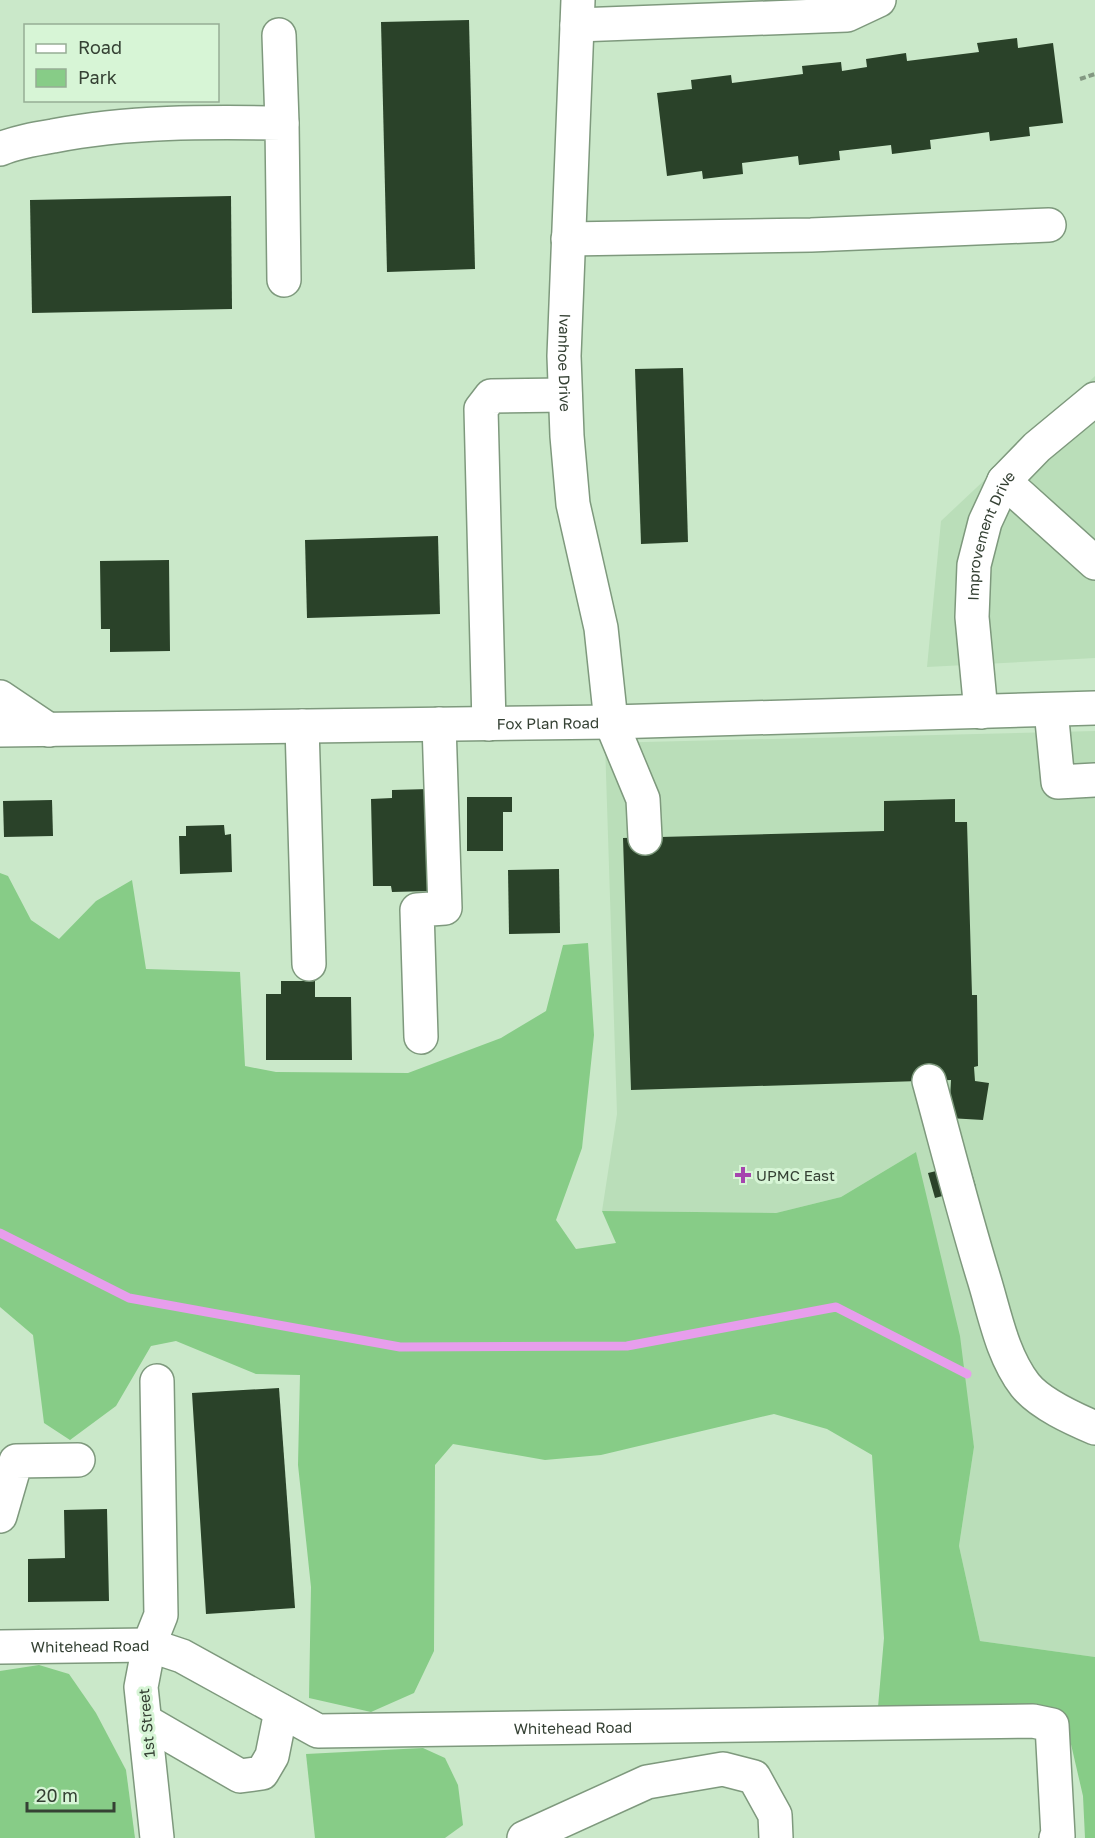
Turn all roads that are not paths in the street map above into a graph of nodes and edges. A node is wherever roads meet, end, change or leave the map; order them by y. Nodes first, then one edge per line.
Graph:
1 (879, 0) edge
2 (577, 12) edge
3 (279, 35) dead end
4 (282, 123) junction
5 (0, 149) edge
6 (1049, 225) dead end
7 (568, 239) junction
8 (284, 280) dead end
9 (565, 395) junction
10 (1095, 399) edge
11 (1004, 481) junction
12 (1095, 563) edge
13 (0, 697) edge
14 (1095, 708) edge
15 (1051, 710) junction
16 (981, 712) junction
17 (611, 722) junction
18 (439, 724) junction
19 (489, 724) junction
20 (302, 726) junction
21 (0, 730) edge
22 (49, 730) junction
23 (1095, 780) edge
24 (645, 838) dead end
25 (309, 964) dead end
26 (421, 1037) dead end
27 (929, 1081) dead end
28 (157, 1380) dead end
29 (1095, 1428) edge
30 (78, 1460) dead end
31 (0, 1516) edge
32 (149, 1645) junction
33 (0, 1647) edge
34 (281, 1711) junction
35 (145, 1721) junction
36 (157, 1838) edge
37 (524, 1838) edge
38 (776, 1838) edge
39 (1056, 1838) edge

1 - 2 street
2 - 7 street, Ivanhoe Drive
3 - 4 street
4 - 5 street
4 - 8 street
6 - 7 street
7 - 9 street, Ivanhoe Drive
9 - 17 street, Ivanhoe Drive
9 - 19 street
10 - 11 street, Improvement Drive
11 - 12 street
11 - 16 street, Improvement Drive
13 - 22 street
14 - 15 street, Fox Plan Road
15 - 16 street, Fox Plan Road
15 - 23 street
16 - 17 street, Fox Plan Road
17 - 19 street, Fox Plan Road
17 - 24 street, Ivanhoe Drive
18 - 19 street, Fox Plan Road
18 - 20 street, Fox Plan Road
18 - 26 street
20 - 22 street, Fox Plan Road
20 - 25 street
21 - 22 street, Fox Plan Road
27 - 29 street
28 - 32 street, 1st Street
30 - 31 street
32 - 33 street, Whitehead Road
32 - 34 street, Whitehead Road
32 - 35 street, 1st Street
34 - 35 street
34 - 39 street, Whitehead Road
35 - 36 street, 1st Street
37 - 38 street

